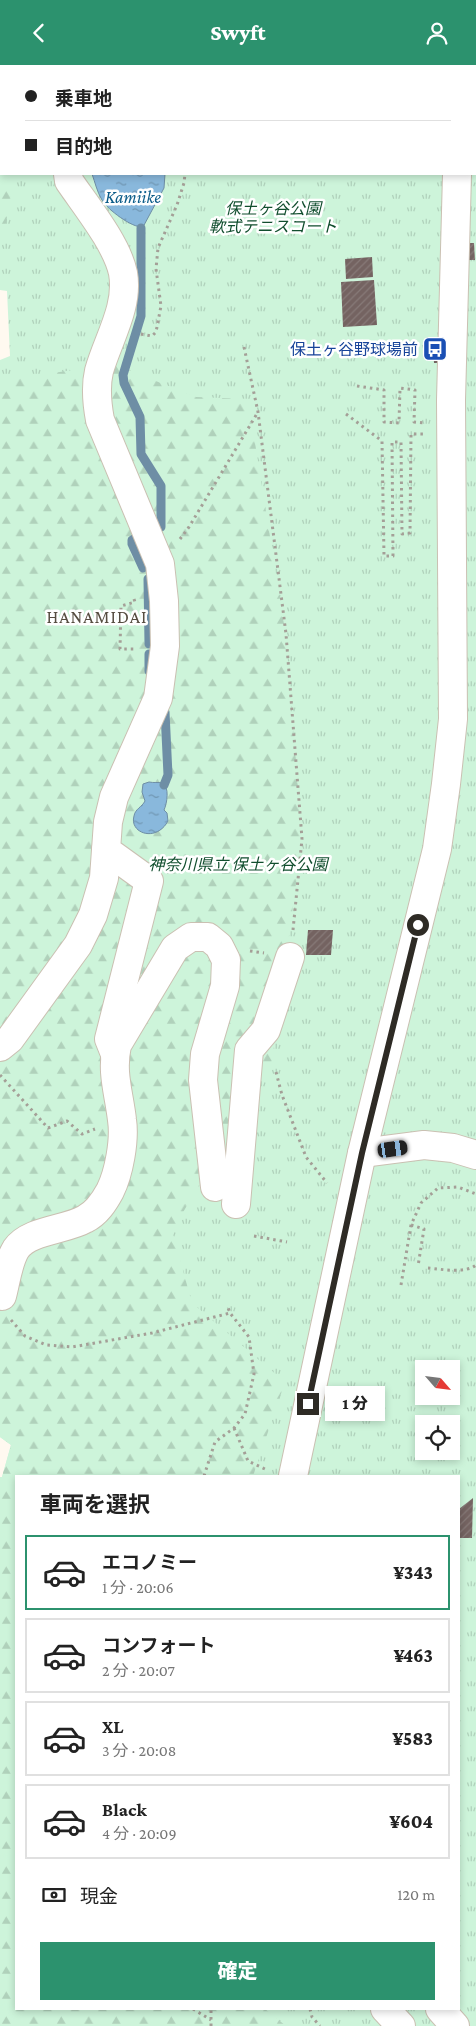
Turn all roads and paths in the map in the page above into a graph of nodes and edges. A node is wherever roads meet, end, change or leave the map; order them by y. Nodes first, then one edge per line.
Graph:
1 (68, 175) edge
2 (184, 175) edge
3 (457, 175) edge
4 (146, 336) dead end
5 (244, 347) dead end
6 (357, 386) dead end
7 (258, 412) junction
8 (346, 414) dead end
9 (414, 422) dead end
10 (425, 434) dead end
11 (189, 527) dead end
12 (464, 558) edge
13 (134, 595) dead end
14 (138, 649) dead end
15 (106, 850) junction
16 (219, 946) junction
17 (290, 957) junction
18 (266, 1030) junction
19 (0, 1047) edge
20 (116, 1054) junction
21 (0, 1074) edge
22 (82, 1134) dead end
23 (362, 1153) junction
24 (476, 1155) edge
25 (215, 1187) dead end
26 (332, 1188) dead end
27 (476, 1193) edge
28 (236, 1204) dead end
29 (411, 1225) junction
30 (254, 1236) dead end
31 (287, 1242) dead end
32 (476, 1265) edge
33 (418, 1266) dead end
34 (428, 1268) dead end
35 (401, 1285) dead end
36 (2, 1296) joint
37 (227, 1305) dead end
38 (230, 1313) junction
39 (234, 1428) junction
40 (283, 1474) edge
41 (204, 1475) edge
42 (194, 2010) edge
43 (211, 2010) edge
44 (310, 2010) edge
45 (386, 2010) edge
46 (441, 2010) edge
47 (211, 2019) junction
48 (211, 2025) edge
49 (320, 2026) edge
50 (401, 2026) edge
51 (455, 2026) edge

1 - 15 street
2 - 4 path
3 - 12 street
5 - 7 path
6 - 9 path
7 - 11 path
7 - 17 path
8 - 10 path
12 - 23 street
13 - 14 path
15 - 19 street
15 - 20 street
16 - 17 path
16 - 20 street
16 - 25 street
17 - 18 street
18 - 26 path
18 - 28 street
20 - 36 street
21 - 22 path
23 - 24 street
23 - 40 street
27 - 29 path
29 - 33 path
29 - 35 path
30 - 31 path
32 - 34 path
36 - 38 path
37 - 38 path
38 - 39 path
39 - 40 path
39 - 41 path
42 - 47 path
43 - 47 path
44 - 49 path
45 - 50 street
46 - 51 street
47 - 48 path

